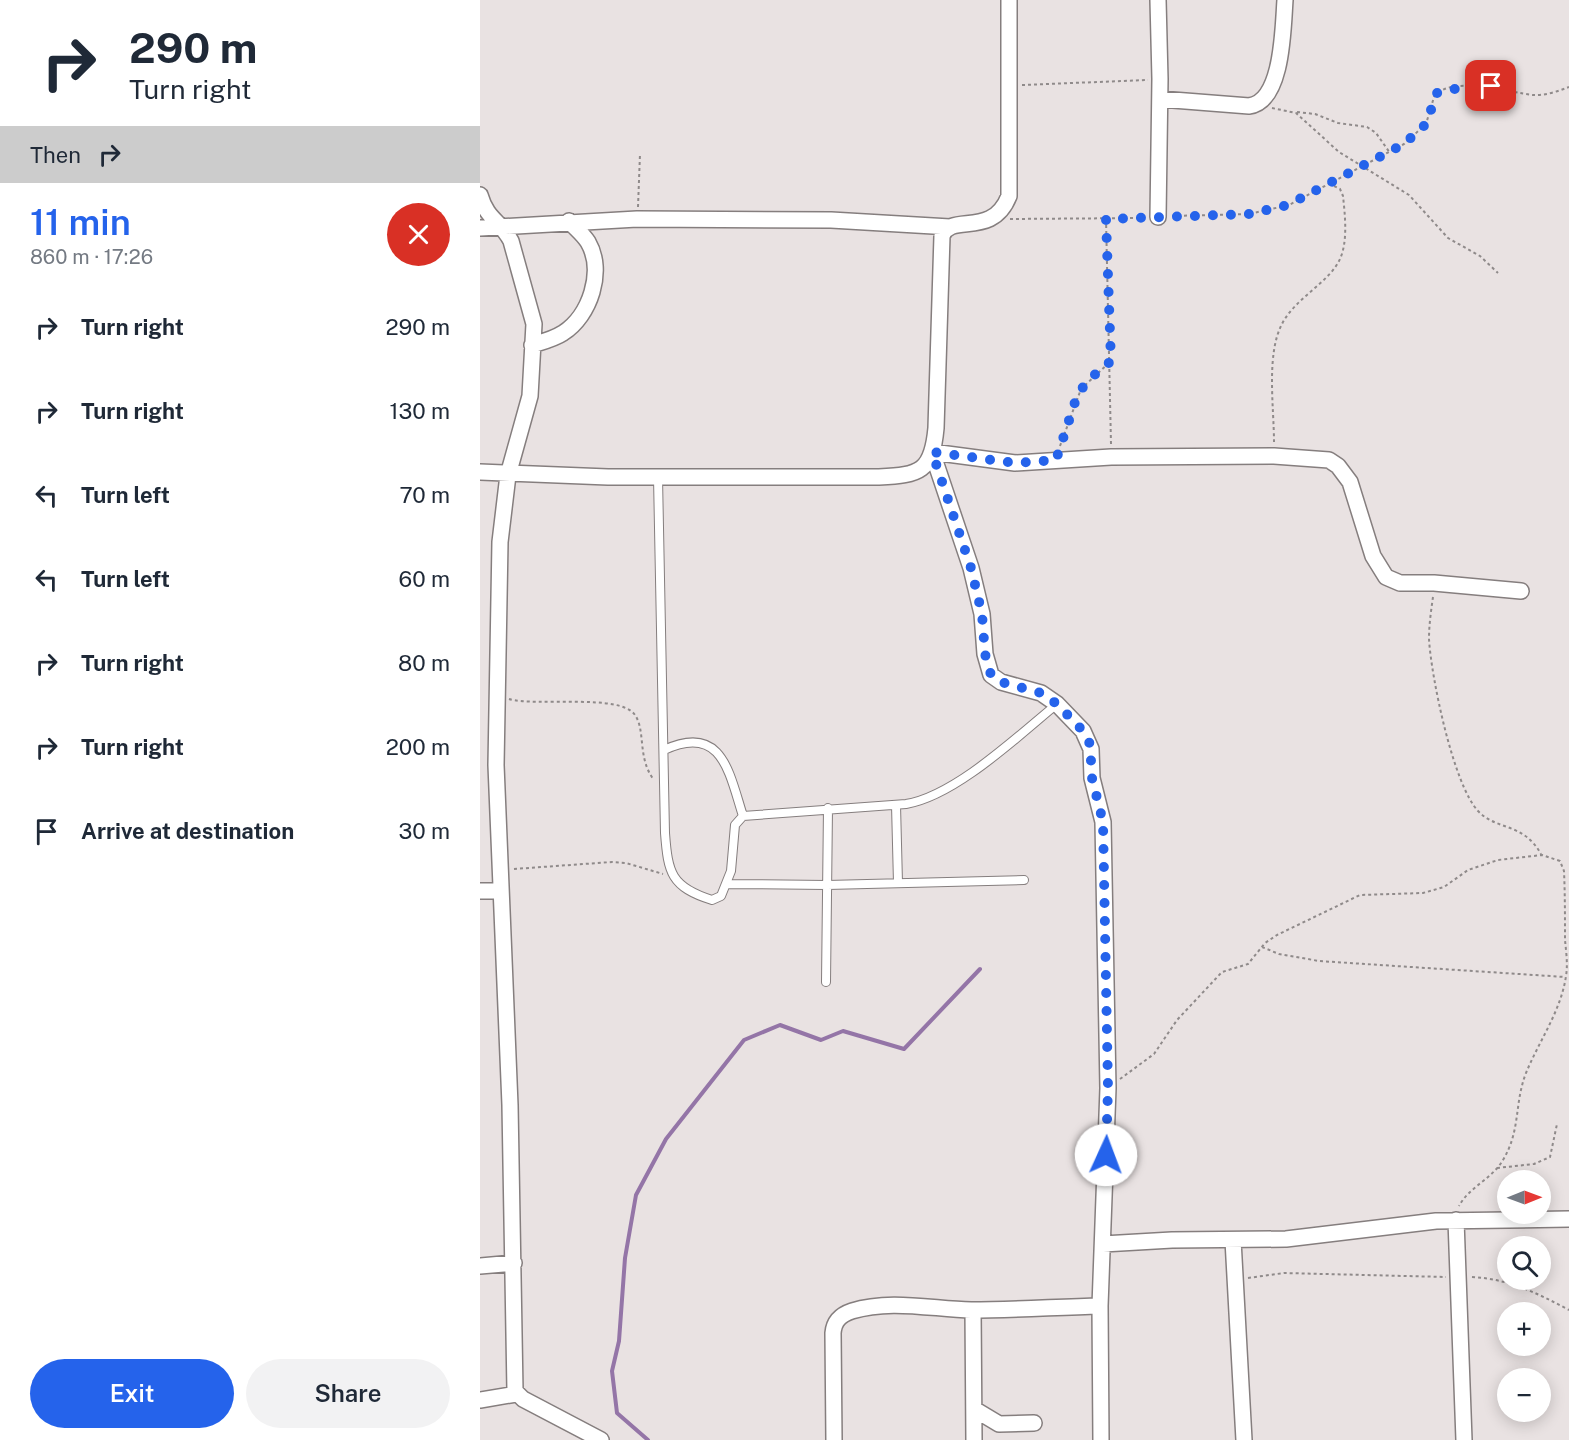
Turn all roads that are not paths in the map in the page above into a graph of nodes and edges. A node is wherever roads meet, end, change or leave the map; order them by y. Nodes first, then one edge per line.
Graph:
1 (1009, 0) edge
2 (1158, 0) edge
3 (1285, 0) edge
4 (1160, 99) junction
5 (480, 195) edge
6 (1158, 217) road end
7 (569, 221) junction
8 (950, 227) junction
9 (480, 228) edge
10 (500, 228) junction
11 (532, 345) junction
12 (932, 452) junction
13 (480, 472) edge
14 (508, 475) junction
15 (658, 477) junction
16 (1521, 591) dead end
17 (1057, 704) junction
18 (664, 750) junction
19 (896, 805) junction
20 (828, 808) junction
21 (742, 816) junction
22 (1024, 880) dead end
23 (898, 883) junction
24 (727, 884) junction
25 (827, 885) junction
26 (480, 891) edge
27 (500, 891) junction
28 (826, 982) dead end
29 (1569, 1219) edge
30 (1456, 1220) junction
31 (1233, 1240) junction
32 (1103, 1244) junction
33 (514, 1263) junction
34 (480, 1266) edge
35 (1100, 1306) junction
36 (973, 1310) junction
37 (516, 1394) junction
38 (480, 1400) edge
39 (974, 1409) junction
40 (1034, 1423) dead end
41 (602, 1440) edge
42 (834, 1440) edge
43 (974, 1440) edge
44 (1101, 1440) edge
45 (1244, 1440) edge
46 (1464, 1440) edge

1 - 8 street
2 - 4 street
3 - 4 street
4 - 6 street
5 - 10 street
7 - 8 street
7 - 10 street
7 - 11 street
8 - 12 street
9 - 10 street
10 - 11 street
11 - 14 street
12 - 15 street
12 - 16 street
12 - 17 street
13 - 14 street
14 - 15 street
14 - 27 street
15 - 18 lane
17 - 19 lane
17 - 32 street
18 - 21 lane
18 - 24 lane
19 - 20 lane
19 - 23 lane
20 - 21 lane
20 - 25 lane
21 - 24 lane
22 - 23 lane
23 - 25 lane
24 - 25 lane
25 - 28 lane
26 - 27 street
27 - 33 street
29 - 30 street
30 - 31 street
30 - 46 street
31 - 32 street
31 - 45 street
32 - 35 street
33 - 34 street
33 - 37 street
35 - 36 street
35 - 44 street
36 - 39 street
36 - 42 street
37 - 38 street
37 - 41 street
39 - 40 street
39 - 43 street

